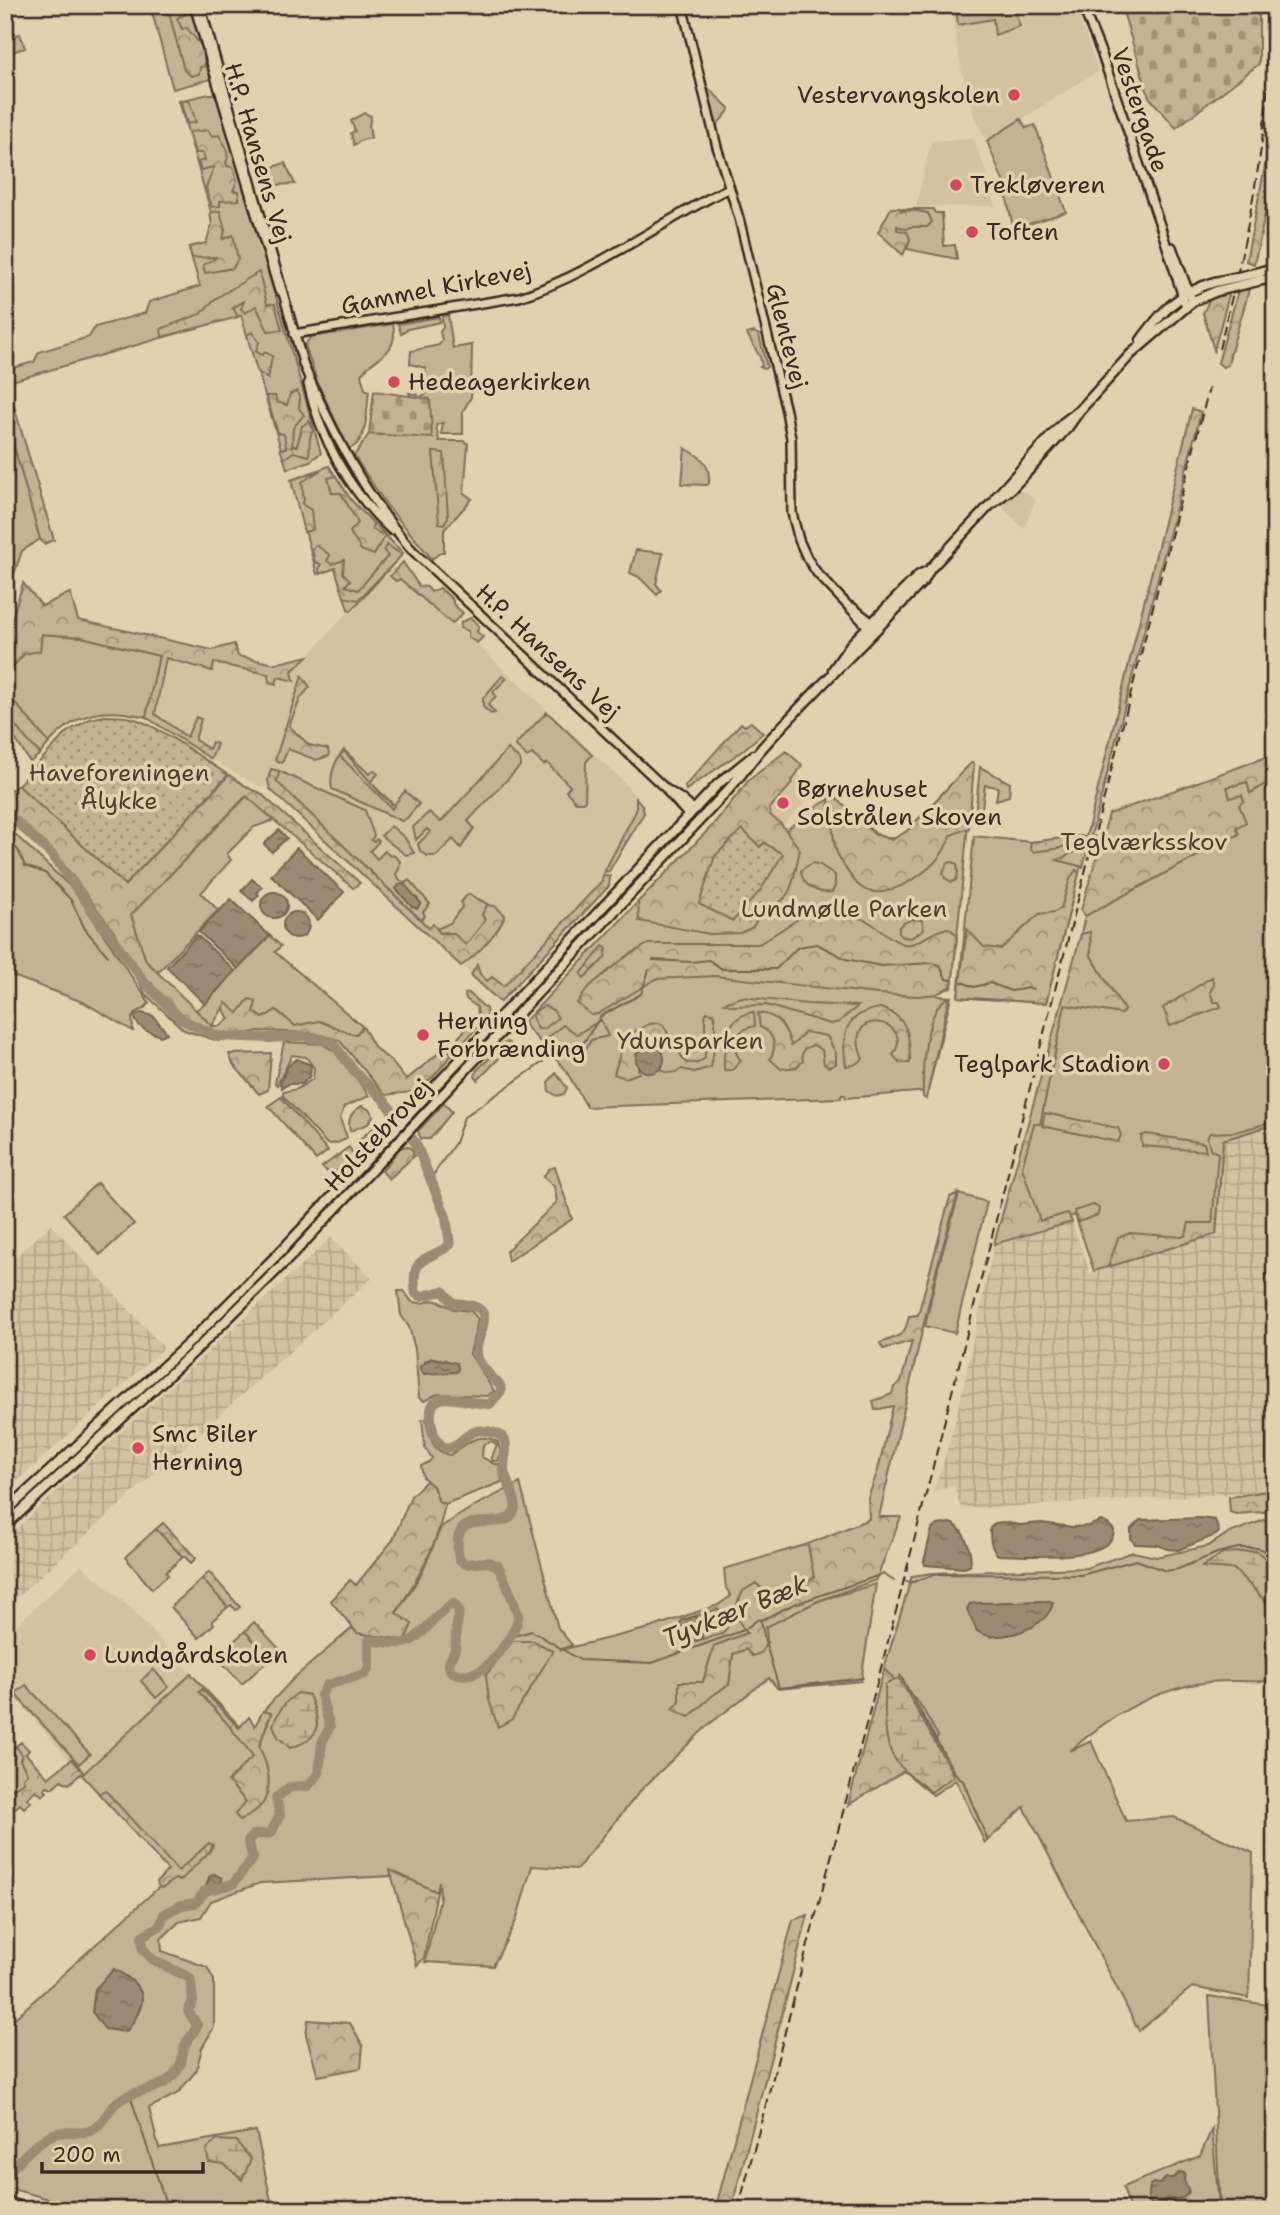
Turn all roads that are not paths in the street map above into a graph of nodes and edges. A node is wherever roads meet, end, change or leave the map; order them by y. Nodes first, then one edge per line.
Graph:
1 (194, 5) edge
2 (200, 5) edge
3 (682, 5) edge
4 (1082, 5) edge
5 (220, 84) junction
6 (729, 188) junction
7 (1275, 267) edge
8 (1275, 275) edge
9 (1261, 276) junction
10 (1187, 299) junction
11 (294, 334) junction
12 (1131, 354) junction
13 (873, 628) junction
14 (830, 676) junction
15 (695, 816) junction
16 (5, 1512) edge
17 (5, 1526) edge
18 (5, 2201) edge
19 (32, 2210) edge

1 - 5 street, H.P. Hansens Vej
2 - 5 street, H.P. Hansens Vej
3 - 6 street, Glentevej
4 - 10 street, Vestergade
5 - 11 street, H.P. Hansens Vej
6 - 11 street, Gammel Kirkevej
6 - 13 street, Glentevej
7 - 9 main road, Holstebrovej
8 - 9 main road, Holstebrovej
9 - 10 main road, Holstebrovej, bridge
10 - 12 main road, Holstebrovej
10 - 12 main road, Holstebrovej
11 - 15 street, H.P. Hansens Vej
12 - 13 main road, Holstebrovej
13 - 14 main road, Holstebrovej
13 - 14 main road, Holstebrovej
14 - 15 main road, Holstebrovej
15 - 16 main road, Holstebrovej
15 - 17 main road, Holstebrovej
18 - 19 street

